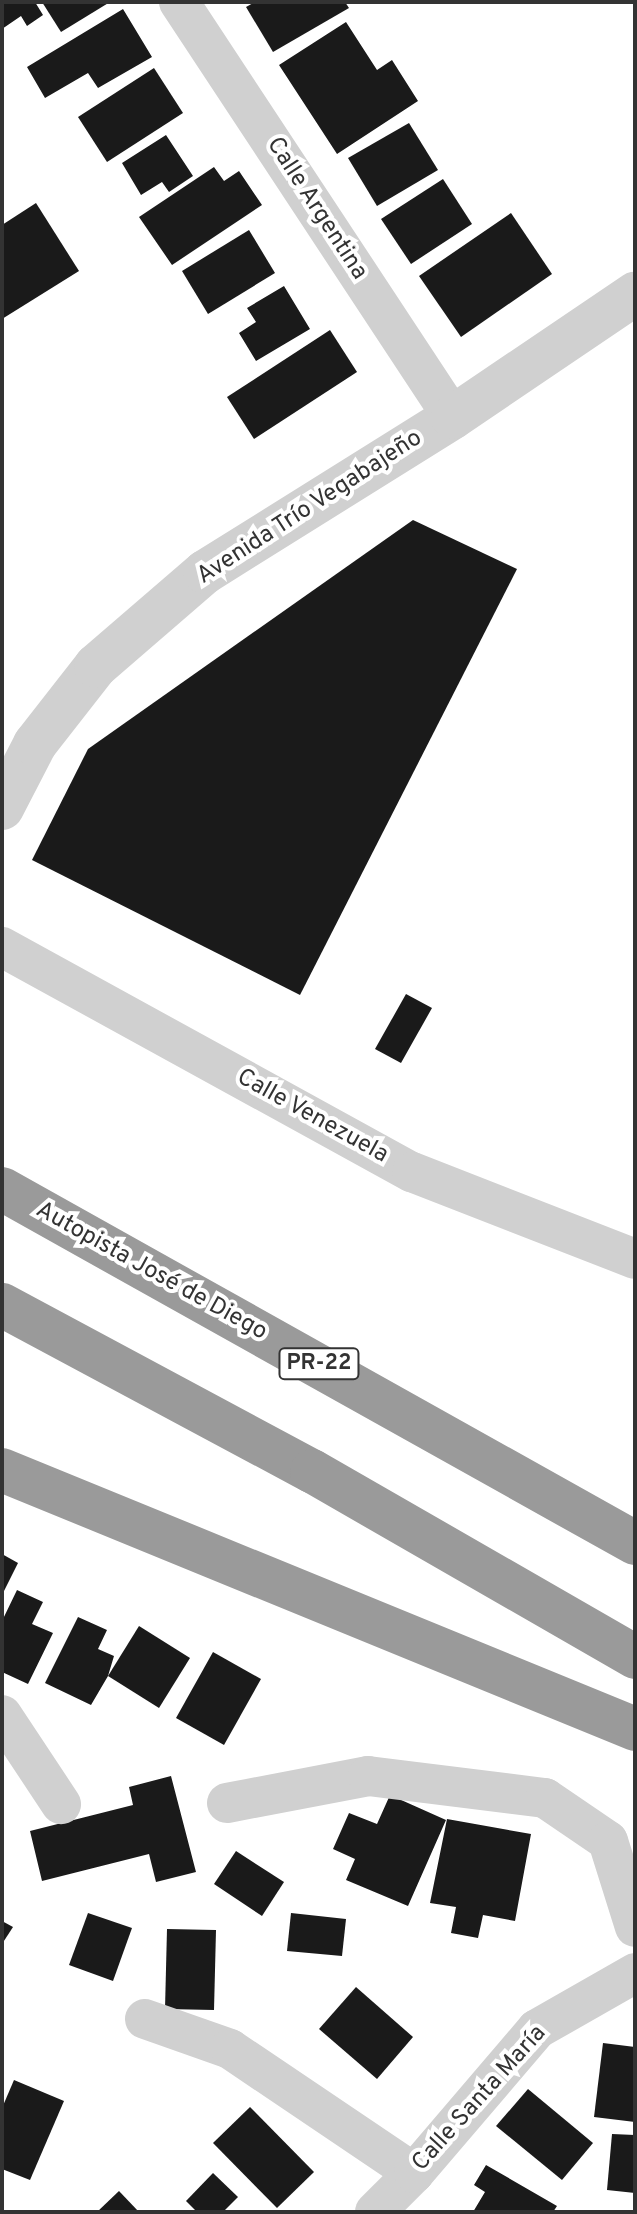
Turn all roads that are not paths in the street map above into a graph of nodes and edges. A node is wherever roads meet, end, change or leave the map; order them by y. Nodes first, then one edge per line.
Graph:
1 (179, 2) edge
2 (635, 294) edge
3 (453, 417) junction
4 (2, 808) edge
5 (2, 947) edge
6 (2, 1189) edge
7 (635, 1259) edge
8 (2, 1305) edge
9 (2, 1470) edge
10 (635, 1543) edge
11 (635, 1657) edge
12 (2, 1715) edge
13 (635, 1729) edge
14 (227, 1803) dead end
15 (61, 1804) dead end
16 (635, 1927) edge
17 (635, 1973) edge
18 (145, 2019) dead end
19 (414, 2173) junction
20 (375, 2212) edge

1 - 3 street, Calle Argentina
2 - 3 street, Avenida Trío Vegabajeño
3 - 4 street, Avenida Trío Vegabajeño
5 - 7 street, Calle Venezuela
6 - 10 highway, Autopista José de Diego / PR-22
8 - 11 highway
9 - 13 highway
12 - 15 street
14 - 16 street
17 - 19 street, Calle Santa María
18 - 19 street
19 - 20 street, Calle Santa María

